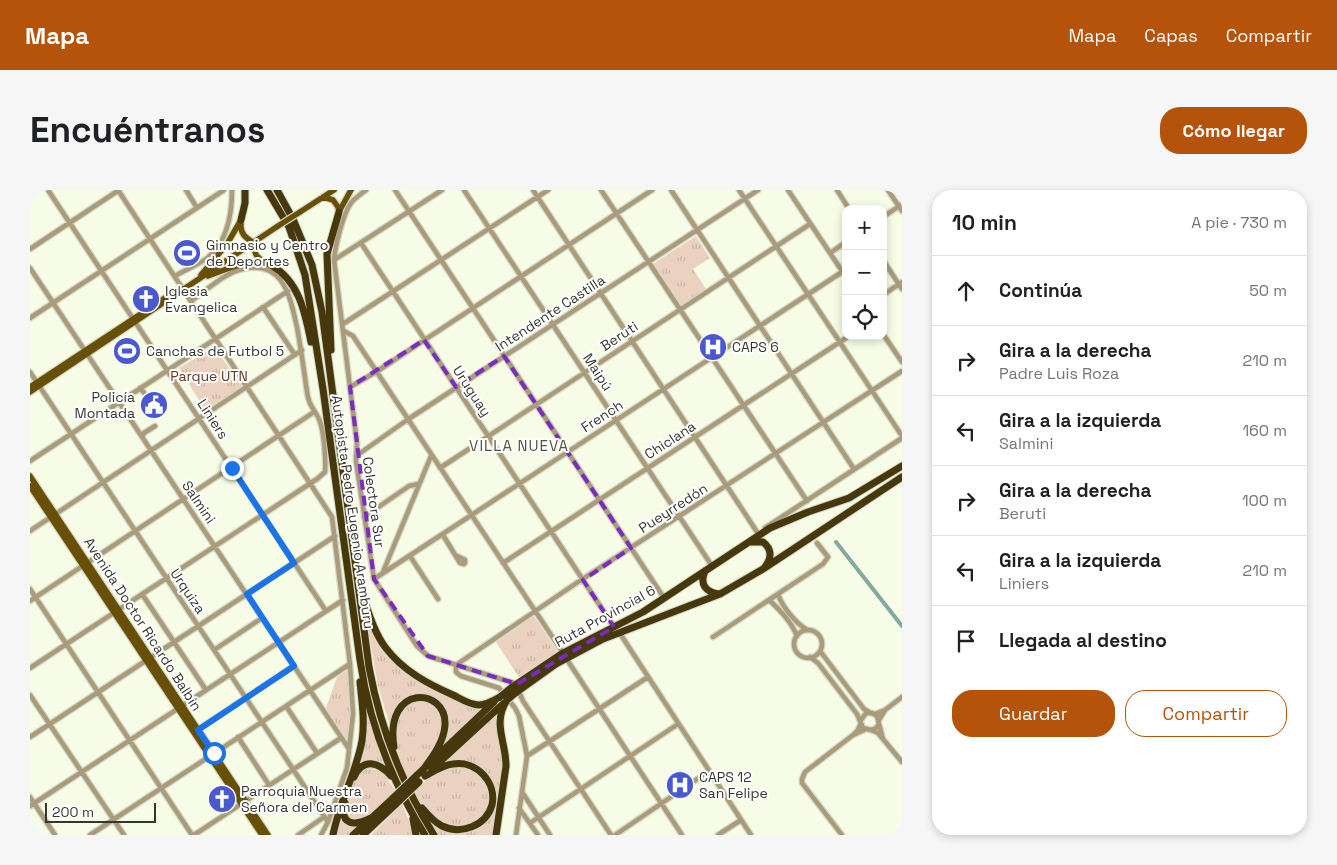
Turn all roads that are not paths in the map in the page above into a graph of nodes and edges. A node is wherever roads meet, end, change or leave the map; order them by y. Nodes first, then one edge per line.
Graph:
1 (48, 190) edge
2 (118, 190) edge
3 (186, 190) edge
4 (224, 190) edge
5 (232, 190) edge
6 (245, 190) edge
7 (267, 190) edge
8 (277, 190) edge
9 (324, 190) edge
10 (334, 190) edge
11 (351, 190) edge
12 (366, 190) edge
13 (395, 190) edge
14 (442, 190) edge
15 (464, 190) edge
16 (533, 190) edge
17 (548, 190) edge
18 (602, 190) edge
19 (652, 190) edge
20 (671, 190) edge
21 (739, 190) edge
22 (758, 190) edge
23 (788, 190) edge
24 (837, 190) edge
25 (888, 190) edge
26 (322, 197) junction
27 (537, 197) junction
28 (745, 199) junction
29 (846, 205) edge
30 (901, 207) edge
31 (197, 208) junction
32 (339, 212) junction
33 (409, 212) junction
34 (617, 213) junction
35 (887, 215) edge
36 (241, 220) junction
37 (70, 222) junction
38 (810, 224) junction
39 (490, 228) junction
40 (697, 230) junction
41 (150, 239) junction
42 (254, 243) junction
43 (361, 243) junction
44 (569, 245) junction
45 (842, 245) edge
46 (776, 246) junction
47 (30, 249) edge
48 (830, 253) junction
49 (334, 260) junction
50 (441, 260) junction
51 (648, 262) junction
52 (271, 265) junction
53 (887, 266) edge
54 (30, 268) edge
55 (102, 271) junction
56 (842, 272) joint
57 (175, 276) junction
58 (521, 276) junction
59 (728, 278) junction
60 (196, 280) junction
61 (901, 285) edge
62 (183, 289) junction
63 (288, 292) junction
64 (393, 292) junction
65 (600, 293) junction
66 (887, 293) edge
67 (808, 294) junction
68 (191, 301) junction
69 (53, 303) junction
70 (263, 308) junction
71 (472, 308) junction
72 (680, 310) junction
73 (30, 318) edge
74 (135, 320) junction
75 (343, 324) junction
76 (553, 324) junction
77 (760, 326) junction
78 (344, 331) junction
79 (215, 338) junction
80 (887, 339) edge
81 (424, 340) junction
82 (843, 340) edge
83 (632, 341) junction
84 (840, 342) junction
85 (302, 350) junction
86 (86, 352) junction
87 (295, 355) junction
88 (504, 356) junction
89 (711, 357) junction
90 (902, 360) edge
91 (329, 363) junction
92 (168, 370) junction
93 (902, 371) edge
94 (30, 372) edge
95 (376, 372) junction
96 (584, 372) junction
97 (792, 374) junction
98 (38, 384) junction
99 (30, 386) edge
100 (247, 387) junction
101 (350, 387) junction
102 (140, 388) junction
103 (456, 388) junction
104 (323, 389) junction
105 (663, 389) junction
106 (871, 391) junction
107 (30, 392) edge
108 (119, 402) junction
109 (151, 402) dead end
110 (536, 404) junction
111 (743, 405) junction
112 (314, 412) junction
113 (199, 419) junction
114 (407, 420) junction
115 (616, 420) junction
116 (823, 422) junction
117 (154, 426) dead end
118 (71, 434) junction
119 (279, 435) junction
120 (488, 436) junction
121 (142, 437) junction
122 (695, 437) junction
123 (902, 437) edge
124 (151, 451) junction
125 (568, 452) junction
126 (775, 454) junction
127 (356, 456) junction
128 (431, 456) junction
129 (30, 461) edge
130 (902, 466) edge
131 (232, 468) junction
132 (440, 468) junction
133 (647, 468) junction
134 (854, 470) junction
135 (30, 476) edge
136 (902, 477) edge
137 (103, 483) junction
138 (311, 483) junction
139 (418, 484) junction
140 (520, 484) junction
141 (30, 486) edge
142 (726, 486) junction
143 (184, 500) junction
144 (599, 500) junction
145 (807, 501) junction
146 (262, 514) junction
147 (53, 516) junction
148 (472, 516) junction
149 (679, 516) junction
150 (364, 517) junction
151 (30, 531) edge
152 (135, 532) junction
153 (551, 532) junction
154 (443, 534) junction
155 (758, 534) junction
156 (335, 536) junction
157 (748, 542) junction
158 (817, 543) dead end
159 (214, 546) junction
160 (353, 546) junction
161 (631, 548) junction
162 (410, 556) junction
163 (457, 556) dead end
164 (294, 563) junction
165 (503, 563) junction
166 (85, 564) junction
167 (712, 566) junction
168 (763, 569) junction
169 (705, 570) junction
170 (383, 572) junction
171 (166, 578) junction
172 (374, 579) junction
173 (583, 579) junction
174 (30, 589) edge
175 (142, 594) junction
176 (247, 594) junction
177 (720, 594) junction
178 (778, 594) junction
179 (35, 598) junction
180 (664, 598) junction
181 (438, 599) dead end
182 (343, 600) junction
183 (769, 600) junction
184 (30, 601) edge
185 (116, 611) junction
186 (326, 611) junction
187 (535, 611) junction
188 (262, 618) junction
189 (198, 626) junction
190 (617, 630) junction
191 (807, 630) junction
192 (797, 636) junction
193 (712, 637) dead end
194 (174, 642) junction
195 (278, 642) junction
196 (66, 644) junction
197 (214, 650) junction
198 (820, 651) junction
199 (564, 656) junction
200 (810, 657) junction
201 (148, 659) junction
202 (360, 660) junction
203 (350, 664) junction
204 (456, 665) junction
205 (294, 666) junction
206 (30, 668) edge
207 (230, 674) junction
208 (648, 677) junction
209 (206, 690) junction
210 (310, 690) junction
211 (515, 690) junction
212 (98, 692) junction
213 (30, 695) edge
214 (902, 696) edge
215 (246, 698) junction
216 (501, 701) junction
217 (286, 706) junction
218 (179, 707) junction
219 (598, 709) junction
220 (885, 710) junction
221 (869, 712) junction
222 (875, 714) junction
223 (861, 721) junction
224 (262, 722) junction
225 (879, 722) junction
226 (50, 724) junction
227 (678, 724) junction
228 (868, 730) junction
229 (196, 732) junction
230 (853, 735) junction
231 (30, 737) edge
232 (238, 737) junction
233 (341, 738) junction
234 (883, 739) junction
235 (129, 740) junction
236 (550, 741) junction
237 (349, 750) junction
238 (318, 753) junction
239 (211, 755) junction
240 (527, 756) junction
241 (630, 756) junction
242 (902, 762) edge
243 (397, 764) junction
244 (425, 767) junction
245 (293, 770) junction
246 (709, 771) junction
247 (81, 772) junction
248 (425, 776) junction
249 (418, 779) junction
250 (395, 780) junction
251 (269, 785) junction
252 (161, 788) junction
253 (580, 789) junction
254 (521, 792) junction
255 (30, 797) edge
256 (414, 800) junction
257 (395, 801) junction
258 (243, 803) junction
259 (32, 804) edge
260 (661, 804) junction
261 (519, 808) junction
262 (412, 814) junction
263 (324, 817) junction
264 (371, 818) junction
265 (538, 818) junction
266 (114, 820) junction
267 (380, 820) junction
268 (741, 820) junction
269 (328, 822) junction
270 (530, 823) junction
271 (55, 835) edge
272 (90, 835) edge
273 (124, 835) edge
274 (193, 835) edge
275 (262, 835) edge
276 (268, 835) edge
277 (298, 835) edge
278 (321, 835) edge
279 (332, 835) edge
280 (353, 835) edge
281 (364, 835) edge
282 (368, 835) edge
283 (416, 835) edge
284 (425, 835) edge
285 (434, 835) edge
286 (496, 835) edge
287 (516, 835) edge
288 (538, 835) edge
289 (550, 835) edge
290 (611, 835) edge
291 (615, 835) edge
292 (682, 835) edge
293 (718, 835) edge
294 (751, 835) edge
295 (842, 835) edge

1 - 37 street, Liniers
2 - 37 street
2 - 41 street
3 - 31 street
4 - 31 street
5 - 57 street
6 - 36 highway
7 - 104 highway, Autopista Pedro Eugenio Aramburu
8 - 91 highway, Autopista Pedro Eugenio Aramburu
9 - 26 main road
10 - 26 main road
11 - 32 main road
12 - 49 street, Colectora Sur
13 - 33 street
14 - 33 street
15 - 39 street, Maipú
16 - 27 street
17 - 27 street
18 - 34 street
19 - 34 street
20 - 40 street
21 - 28 street
22 - 28 street, Intendente Castilla
23 - 38 street
24 - 29 street
25 - 30 street
26 - 32 main road
26 - 42 main road, bridge
27 - 39 street
27 - 44 street
28 - 40 street, Intendente Castilla
28 - 46 street
30 - 35 street
31 - 41 street
32 - 91 highway
33 - 43 street
33 - 50 street
34 - 44 street
34 - 51 street
36 - 42 main road
36 - 60 main road
37 - 47 street
37 - 55 street, Liniers
38 - 46 street, Beruti
38 - 48 street
39 - 50 street
39 - 58 street, Maipú
40 - 51 street, Intendente Castilla
40 - 59 street
41 - 55 street
41 - 57 street
42 - 52 main road
42 - 60 main road
43 - 49 street
43 - 64 street, Uruguay
44 - 58 street
44 - 65 street
45 - 48 street
46 - 59 street, Beruti
46 - 67 street
48 - 56 street
49 - 75 street, Colectora Sur
50 - 64 street
50 - 71 street
51 - 65 street, Intendente Castilla
51 - 72 street
52 - 60 main road
52 - 104 highway
53 - 61 street
54 - 69 street, Salmini
55 - 69 street
55 - 74 street, Liniers
56 - 67 street, French
57 - 62 street
58 - 71 street
58 - 76 street, Maipú
59 - 72 street, Beruti
59 - 77 street
60 - 62 main road
61 - 66 street
62 - 68 street
62 - 74 main road
63 - 68 street
63 - 70 street
63 - 85 street
64 - 75 street
64 - 81 street, Uruguay
65 - 76 street, Intendente Castilla
65 - 83 street
67 - 77 street, French
67 - 84 street
68 - 79 street
69 - 73 street
69 - 86 street, Salmini
70 - 79 street
70 - 87 street
71 - 81 street
71 - 88 street
72 - 83 street, Beruti
72 - 89 street
74 - 86 main road
74 - 92 street, Liniers
75 - 78 street, Colectora Sur
76 - 88 street, Intendente Castilla
76 - 96 street, Maipú
77 - 89 street, French
77 - 97 street
78 - 95 street
78 - 101 street, Colectora Sur
79 - 92 street
79 - 100 street
80 - 90 street
81 - 95 street
81 - 103 street, Uruguay
82 - 84 street, Chiclana
83 - 96 street, Beruti
83 - 105 street
84 - 97 street, Chiclana
84 - 106 street
85 - 87 street
85 - 112 street
86 - 98 main road
86 - 108 street, Salmini
87 - 100 street
88 - 103 street, Intendente Castilla
88 - 110 street
89 - 105 street, French
89 - 111 street
91 - 160 highway, Autopista Pedro Eugenio Aramburu
92 - 102 street
92 - 113 street, Liniers
93 - 106 street, Pueyrredón
94 - 98 street, Urquiza
95 - 101 street
95 - 114 street
96 - 110 street, Beruti
96 - 115 street, Maipú
97 - 111 street, Chiclana
97 - 116 street
98 - 99 main road
98 - 107 main road
98 - 118 street, Urquiza
100 - 113 street
100 - 119 street
101 - 127 street, Colectora Sur
102 - 108 street
102 - 109 street
103 - 114 street, Intendente Castilla
103 - 120 street, Uruguay
104 - 202 highway, Autopista Pedro Eugenio Aramburu
105 - 115 street, French
105 - 122 street
106 - 116 street, Pueyrredón
106 - 123 street
108 - 118 street
108 - 121 street, Salmini
110 - 120 street, Beruti
110 - 125 street
111 - 122 street, Chiclana
111 - 126 street
112 - 119 street
112 - 138 street
113 - 124 street
113 - 131 street, Liniers
114 - 127 street, Intendente Castilla
114 - 128 street
115 - 125 street, French
115 - 133 street, Maipú
116 - 126 street, Pueyrredón
116 - 134 street
117 - 121 street
118 - 129 street
118 - 137 street, Urquiza
119 - 131 street
119 - 138 street
120 - 132 street, Beruti
120 - 140 street, Uruguay
121 - 124 street, Salmini
122 - 133 street, Chiclana
122 - 142 street
123 - 134 street
124 - 137 street
124 - 143 street, Salmini
125 - 140 street, French
125 - 144 street
126 - 142 street, Pueyrredón
126 - 145 street
127 - 150 street, Colectora Sur
128 - 132 street
128 - 139 street
130 - 155 highway, Ruta Provincial 6
131 - 143 street
131 - 146 street, Liniers
132 - 148 street
133 - 144 street, Chiclana
133 - 149 street, Maipú
134 - 145 street
135 - 147 main road, Avenida Doctor Ricardo Balbín
136 - 168 highway, Ruta Provincial 6
137 - 147 street
137 - 152 street, Urquiza
138 - 146 street
138 - 156 street
139 - 150 street
139 - 170 street
140 - 148 street, French
140 - 153 street, Uruguay
141 - 147 main road, Avenida Doctor Ricardo Balbín
142 - 149 street, Pueyrredón
142 - 155 street
143 - 152 street
143 - 159 street, Salmini
144 - 153 street, Chiclana
144 - 161 street
145 - 155 street
146 - 159 street
146 - 164 street, Liniers
147 - 151 street
147 - 166 main road, Avenida Doctor Ricardo Balbín
148 - 154 street, French
148 - 165 street
149 - 161 street, Pueyrredón
149 - 167 street, Maipú
150 - 172 street, Colectora Sur
152 - 166 street
152 - 171 street, Urquiza
153 - 165 street, Chiclana
153 - 173 street, Uruguay
154 - 162 street, French
154 - 163 street
155 - 157 highway, Ruta Provincial 6
156 - 164 street
156 - 182 street
157 - 167 highway, Ruta Provincial 6
157 - 168 highway
158 - 178 street
159 - 171 street
159 - 176 street, Salmini
160 - 216 highway
160 - 243 highway, Autopista Pedro Eugenio Aramburu
161 - 173 street, Pueyrredón
161 - 180 street
162 - 170 street, French
162 - 181 street
164 - 176 street
164 - 186 street, Liniers
165 - 187 street
166 - 179 street
166 - 185 main road, Avenida Doctor Ricardo Balbín
167 - 169 highway, Ruta Provincial 6
168 - 177 highway, Ruta Provincial 6
169 - 177 highway
169 - 180 highway, Ruta Provincial 6
170 - 172 street, French
171 - 175 street
171 - 189 street, Urquiza
172 - 204 street, Colectora Sur
173 - 187 street, Pueyrredón
173 - 190 street, Uruguay
174 - 179 street
175 - 185 street
175 - 194 street
176 - 188 street, Salmini
176 - 189 street
177 - 190 highway, Ruta Provincial 6
178 - 183 street
178 - 191 street
179 - 184 street
179 - 196 street
180 - 190 highway, Ruta Provincial 6
182 - 186 street
182 - 203 street
183 - 192 street
183 - 193 street
185 - 196 street
185 - 201 main road, Avenida Doctor Ricardo Balbín
186 - 195 street
187 - 199 street
187 - 204 street, Pueyrredón
188 - 195 street, Salmini
188 - 197 street
189 - 194 street
189 - 197 street, Urquiza
190 - 199 highway, Ruta Provincial 6
190 - 208 street, Uruguay
191 - 192 street
191 - 198 street
192 - 200 street
194 - 201 street
194 - 209 street
195 - 205 street, Salmini
195 - 207 street
196 - 206 street
196 - 212 street
197 - 207 street, Urquiza
198 - 200 street
198 - 221 street
199 - 211 highway, Ruta Provincial 6
199 - 219 street
200 - 223 street
201 - 212 street
201 - 218 main road, Avenida Doctor Ricardo Balbín
202 - 250 highway, Autopista Pedro Eugenio Aramburu
202 - 279 highway
203 - 210 street
203 - 237 street
204 - 211 street, Colectora Sur
204 - 240 street
205 - 210 street, Salmini
205 - 215 street
207 - 209 street
207 - 215 street, Urquiza
208 - 219 street
208 - 227 street, Uruguay
209 - 218 street
210 - 217 street
210 - 233 street, Salmini
211 - 216 highway, Ruta Provincial 6, bridge
211 - 236 street
212 - 226 street
212 - 235 street
213 - 226 street
214 - 220 street
215 - 224 street, Urquiza
215 - 229 street
216 - 244 highway, Ruta Provincial 6
216 - 248 highway, Ruta Provincial 6
216 - 286 highway
217 - 224 street
217 - 238 street
218 - 229 main road, Avenida Doctor Ricardo Balbín
218 - 235 street
219 - 236 street
219 - 241 street
220 - 222 street
220 - 225 street
221 - 222 street
221 - 223 street
222 - 225 street
223 - 228 street
223 - 230 street
224 - 232 street
224 - 245 street, Urquiza
225 - 228 street
225 - 234 street
226 - 231 street
226 - 247 street
227 - 241 street
227 - 246 street, Uruguay
228 - 230 street
228 - 234 street
229 - 239 main road, Avenida Doctor Ricardo Balbín
230 - 295 street
232 - 239 street
232 - 251 street
233 - 237 street, Salmini
233 - 238 street
234 - 242 street
235 - 247 street
235 - 252 street
236 - 240 street
236 - 253 street
237 - 269 street
238 - 245 street
239 - 252 street
239 - 258 main road, Avenida Doctor Ricardo Balbín
240 - 254 street
241 - 253 street
241 - 260 street
243 - 244 highway
243 - 256 highway, Autopista Pedro Eugenio Aramburu
244 - 249 highway, Ruta Provincial 6
245 - 251 street
245 - 263 street, Urquiza
246 - 260 street
246 - 268 street, Uruguay
247 - 259 street
247 - 266 street
248 - 249 highway, Ruta Provincial 6
248 - 256 highway
249 - 257 highway, Ruta Provincial 6, bridge
250 - 262 highway, Autopista Pedro Eugenio Aramburu
250 - 264 highway
251 - 258 street
252 - 266 street
252 - 274 street
253 - 265 street
253 - 290 street
254 - 261 street
254 - 265 street
255 - 259 street
256 - 285 highway, Autopista Pedro Eugenio Aramburu
257 - 264 highway, Ruta Provincial 6
257 - 267 highway, Ruta Provincial 6
258 - 274 street
258 - 275 main road, Avenida Doctor Ricardo Balbín
258 - 276 main road, Avenida Doctor Ricardo Balbín
259 - 271 street
260 - 291 street
260 - 292 street
261 - 270 street
261 - 287 street
262 - 283 highway
262 - 284 highway, Autopista Pedro Eugenio Aramburu
263 - 269 street, Urquiza
263 - 277 street
264 - 280 highway, Ruta Provincial 6
265 - 270 street
265 - 289 street
266 - 272 street
266 - 273 street
267 - 281 highway, Ruta Provincial 6
267 - 282 highway
268 - 293 street
268 - 294 street, Uruguay
269 - 278 street
270 - 288 street

